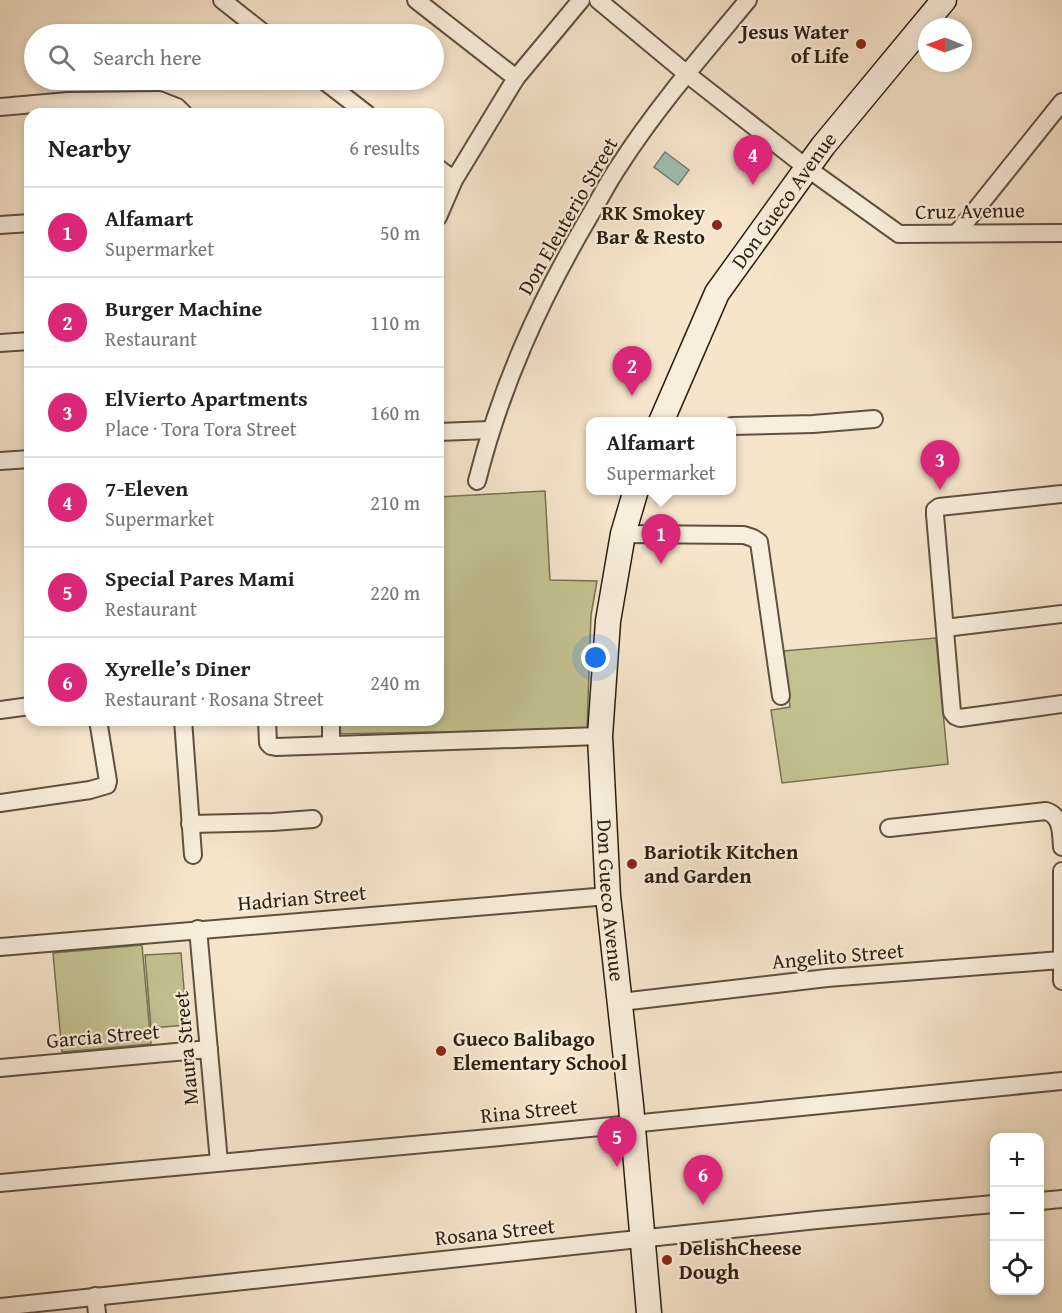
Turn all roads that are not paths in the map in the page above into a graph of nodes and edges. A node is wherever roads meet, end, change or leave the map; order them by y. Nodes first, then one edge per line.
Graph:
1 (222, 0) edge
2 (416, 0) edge
3 (581, 0) edge
4 (598, 0) edge
5 (748, 0) edge
6 (944, 0) edge
7 (253, 24) edge
8 (687, 74) junction
9 (516, 78) junction
10 (335, 90) edge
11 (1062, 102) edge
12 (0, 106) edge
13 (178, 108) edge
14 (356, 108) edge
15 (807, 168) junction
16 (444, 172) edge
17 (454, 180) junction
18 (444, 203) edge
19 (24, 223) edge
20 (0, 225) edge
21 (1062, 232) edge
22 (957, 233) junction
23 (24, 342) edge
24 (0, 344) edge
25 (663, 417) edge
26 (874, 419) dead end
27 (736, 426) edge
28 (490, 430) junction
29 (444, 432) edge
30 (24, 459) edge
31 (0, 461) edge
32 (477, 481) dead end
33 (1062, 494) edge
34 (635, 495) edge
35 (623, 534) junction
36 (1062, 614) edge
37 (945, 628) junction
38 (781, 696) dead end
39 (1062, 704) edge
40 (24, 707) edge
41 (0, 710) edge
42 (99, 726) edge
43 (183, 726) edge
44 (267, 726) edge
45 (331, 726) edge
46 (600, 736) junction
47 (331, 745) junction
48 (0, 803) edge
49 (313, 819) dead end
50 (190, 824) junction
51 (890, 828) dead end
52 (1062, 848) edge
53 (193, 855) dead end
54 (1062, 876) edge
55 (608, 896) junction
56 (198, 929) junction
57 (0, 947) edge
58 (1061, 960) edge
59 (1062, 981) edge
60 (621, 1002) junction
61 (209, 1049) junction
62 (0, 1068) edge
63 (1062, 1081) edge
64 (633, 1124) junction
65 (219, 1162) junction
66 (0, 1183) edge
67 (1062, 1199) edge
68 (1044, 1201) edge
69 (990, 1204) edge
70 (642, 1239) junction
71 (96, 1305) edge
72 (0, 1307) edge
73 (649, 1313) edge

1 - 7 street
2 - 9 street
3 - 9 street
4 - 8 street, Cruz Avenue
5 - 8 street, Don Eleuterio Street
6 - 15 main road, Don Gueco Avenue
8 - 15 street, Cruz Avenue
8 - 28 street, Don Eleuterio Street
9 - 17 street
10 - 14 street
11 - 22 street
12 - 13 street
15 - 22 street, Cruz Avenue
15 - 25 main road, Don Gueco Avenue
16 - 17 street
17 - 18 street
19 - 20 street
21 - 22 street, Cruz Avenue
23 - 24 street
26 - 27 street
28 - 29 street
28 - 32 street, Don Eleuterio Street
30 - 31 street
33 - 37 street
34 - 35 main road, Don Gueco Avenue
35 - 38 street
35 - 46 main road, Don Gueco Avenue
36 - 37 street
37 - 39 street
40 - 41 street
42 - 48 street
43 - 50 street
44 - 47 street
45 - 47 street
46 - 47 street
46 - 55 main road, Don Gueco Avenue
49 - 50 street
50 - 53 street
51 - 52 street
54 - 58 street
55 - 56 street, Hadrian Street
55 - 60 main road, Don Gueco Avenue
56 - 57 street, Hadrian Street
56 - 61 street, Maura Street
58 - 59 street
58 - 60 street, Angelito Street
60 - 64 main road, Don Gueco Avenue
61 - 62 street, Garcia Street
61 - 65 street, Maura Street
63 - 64 street, Rina Street
64 - 65 street, Rina Street
64 - 70 main road, Don Gueco Avenue
65 - 66 street, Rina Street
67 - 68 street
69 - 70 street, Rosana Street
70 - 71 street, Rosana Street
70 - 73 main road, Don Gueco Avenue
71 - 72 street, Rosana Street

